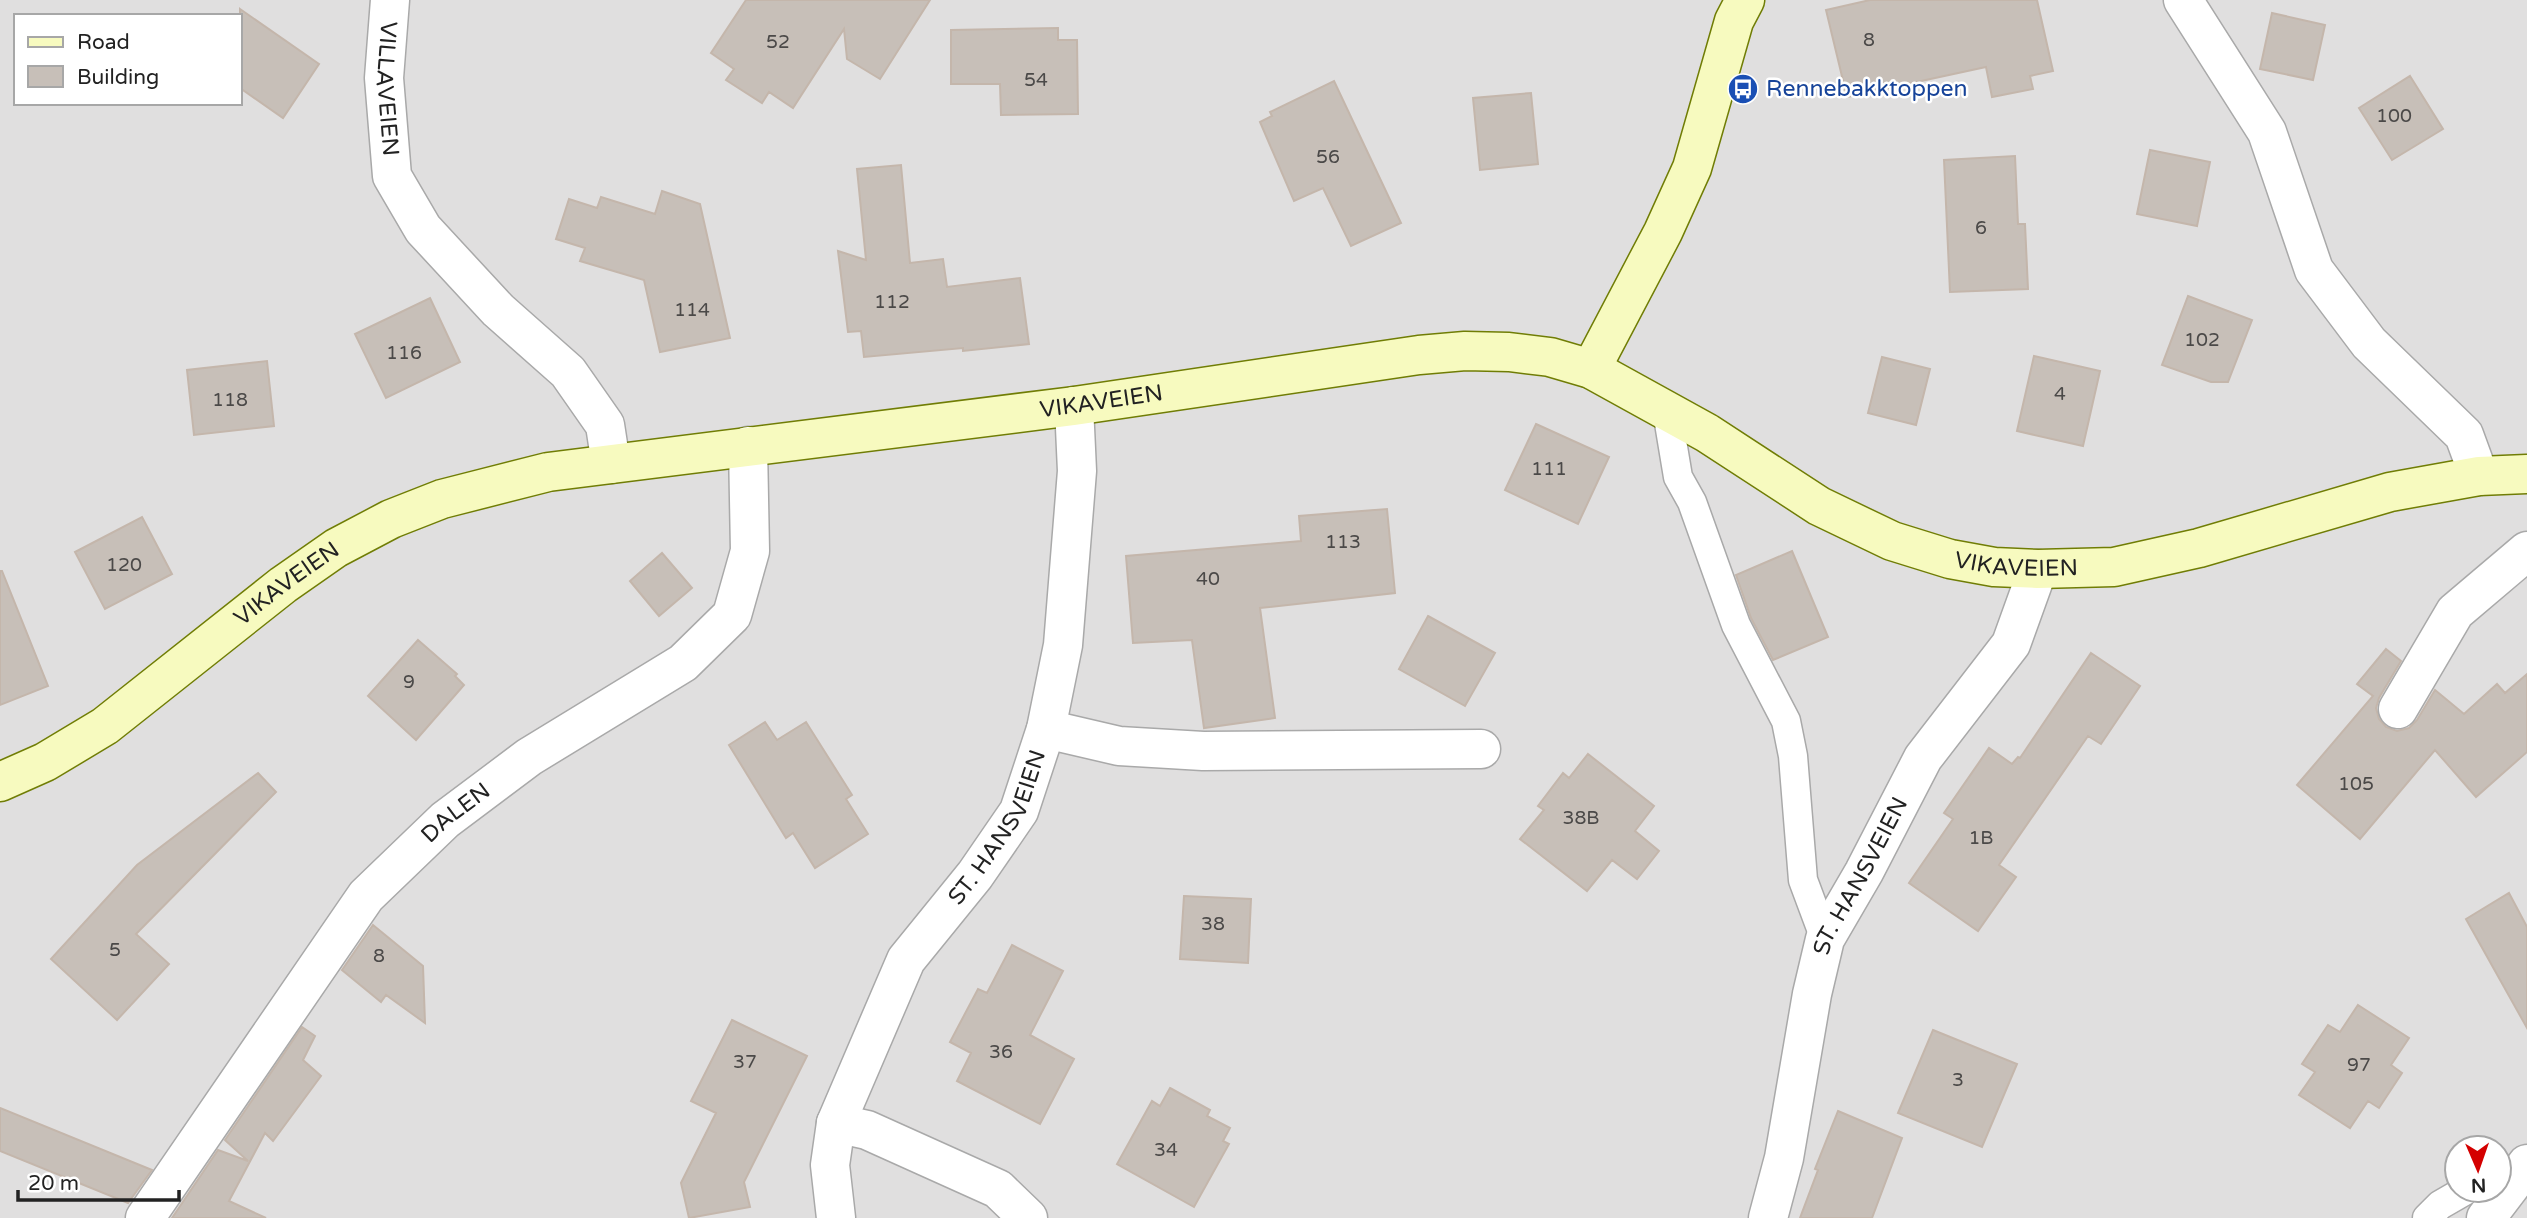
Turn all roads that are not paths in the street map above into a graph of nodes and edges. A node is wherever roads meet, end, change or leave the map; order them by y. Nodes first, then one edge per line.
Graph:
1 (390, 0) edge
2 (1745, 0) edge
3 (2183, 0) edge
4 (1591, 369) junction
5 (1074, 406) junction
6 (1667, 411) junction
7 (748, 446) junction
8 (611, 464) junction
9 (2527, 474) edge
10 (2480, 476) junction
11 (2527, 551) edge
12 (2038, 569) junction
13 (2398, 709) dead end
14 (1046, 729) junction
15 (1482, 750) dead end
16 (0, 782) edge
17 (1825, 939) junction
18 (836, 1123) junction
19 (2515, 1171) edge
20 (2443, 1203) edge
21 (145, 1218) edge
22 (836, 1218) edge
23 (1028, 1218) edge
24 (1768, 1218) edge
25 (2427, 1218) edge
26 (2486, 1218) edge

1 - 8 street, VILLAVEIEN
2 - 4 main road
3 - 10 street
4 - 5 main road, VIKAVEIEN
4 - 6 main road, VIKAVEIEN
5 - 7 main road, VIKAVEIEN
5 - 14 street, ST. HANSVEIEN
6 - 12 main road, VIKAVEIEN
6 - 17 lane
7 - 8 main road, VIKAVEIEN
7 - 21 street, DALEN
8 - 16 main road, VIKAVEIEN
9 - 10 main road, VIKAVEIEN
10 - 12 main road, VIKAVEIEN
11 - 13 street
12 - 17 street, ST. HANSVEIEN
14 - 15 street
14 - 18 street, ST. HANSVEIEN
17 - 24 street, ST. HANSVEIEN
18 - 22 street, ST. HANSVEIEN
18 - 23 street
19 - 26 street
20 - 25 lane

